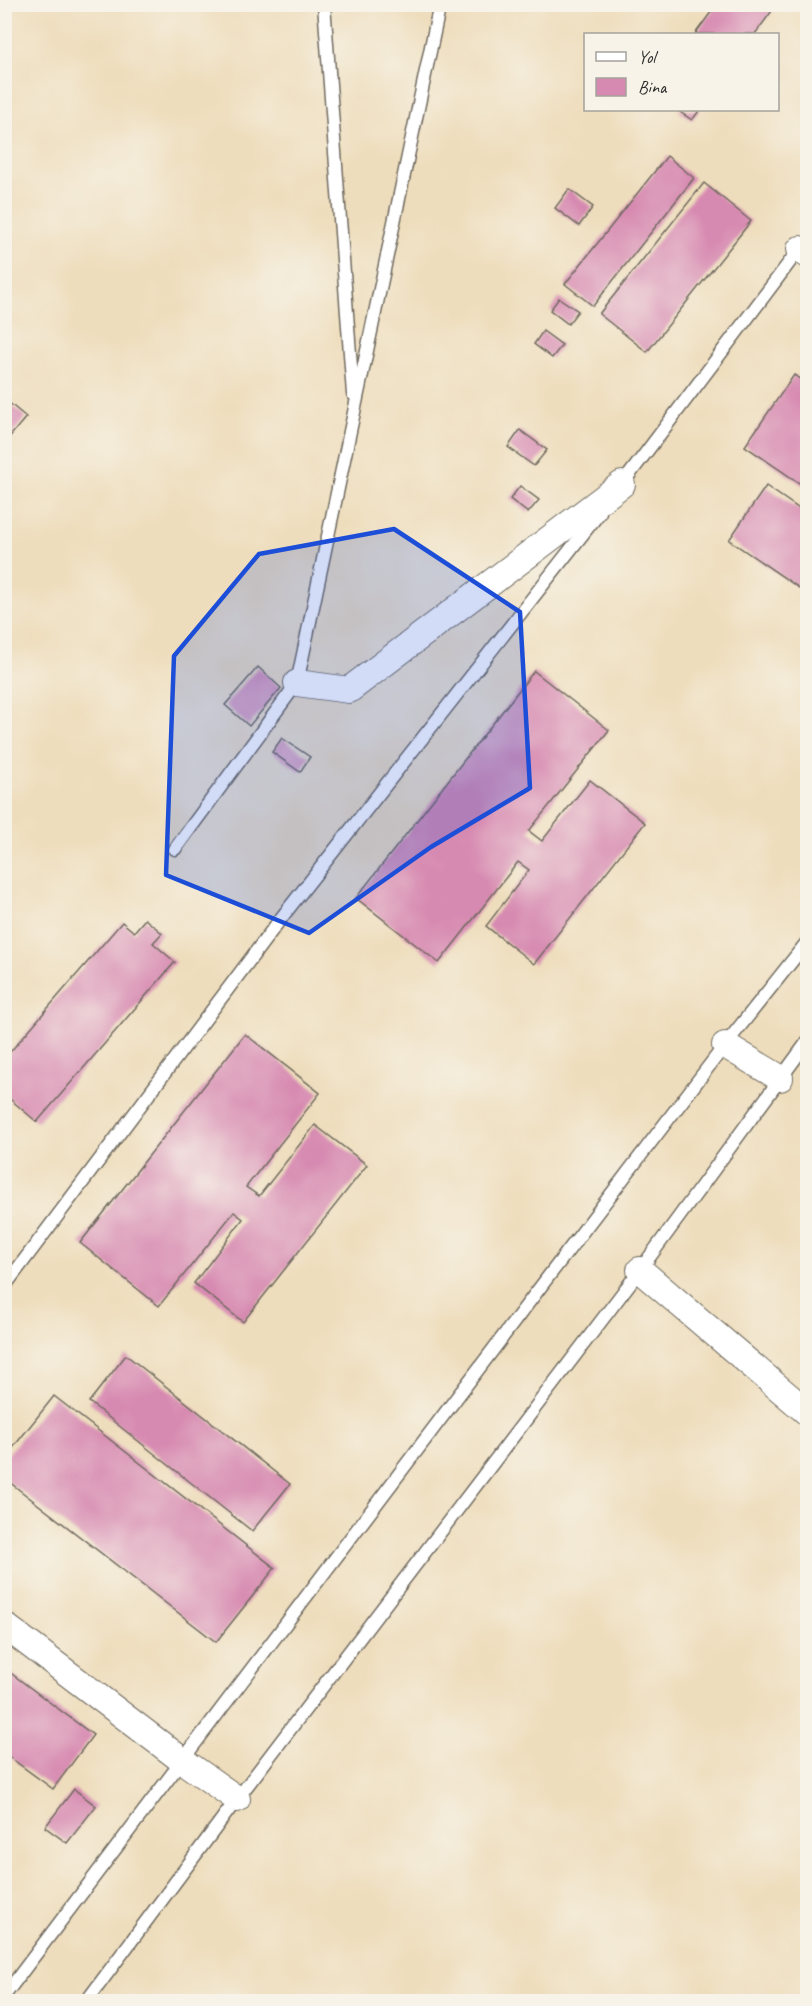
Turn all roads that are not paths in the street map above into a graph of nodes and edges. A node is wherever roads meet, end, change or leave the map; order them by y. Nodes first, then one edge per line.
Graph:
1 (324, 4) edge
2 (440, 4) edge
3 (805, 248) edge
4 (354, 411) junction
5 (622, 484) junction
6 (297, 683) junction
7 (175, 849) dead end
8 (807, 941) edge
9 (807, 1041) edge
10 (725, 1046) junction
11 (780, 1078) junction
12 (640, 1270) junction
13 (4, 1287) edge
14 (807, 1413) edge
15 (4, 1625) edge
16 (183, 1761) junction
17 (237, 1799) junction
18 (4, 1996) edge
19 (86, 2001) edge

1 - 4 lane
2 - 4 lane
3 - 5 lane
4 - 6 lane
5 - 6 street
5 - 13 lane
6 - 7 lane
8 - 10 lane
9 - 11 lane
10 - 11 street
10 - 16 lane
11 - 12 lane
12 - 14 street
12 - 17 lane
15 - 16 street
16 - 17 street
16 - 18 lane
17 - 19 lane

